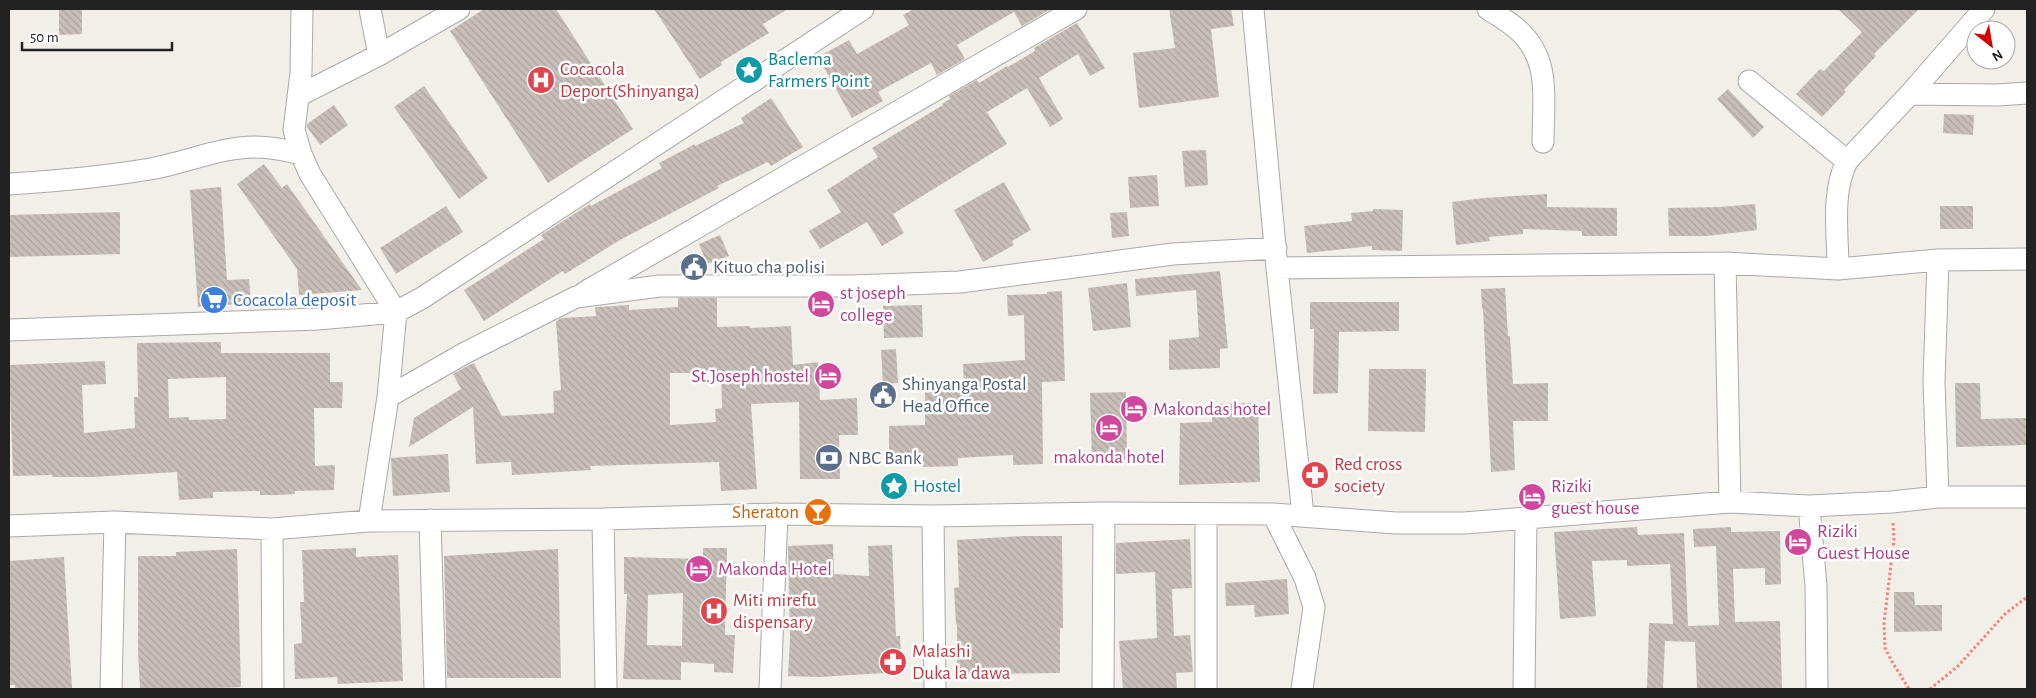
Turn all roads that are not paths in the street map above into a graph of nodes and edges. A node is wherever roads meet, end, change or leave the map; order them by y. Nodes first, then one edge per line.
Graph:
1 (302, 9) edge
2 (370, 9) edge
3 (459, 9) edge
4 (863, 9) edge
5 (1076, 9) edge
6 (1253, 9) edge
7 (1488, 9) edge
8 (1984, 9) edge
9 (379, 55) junction
10 (1750, 81) dead end
11 (2027, 92) edge
12 (1910, 94) junction
13 (298, 96) junction
14 (1542, 142) dead end
15 (301, 154) junction
16 (1847, 161) junction
17 (9, 184) edge
18 (1276, 258) junction
19 (2027, 259) edge
20 (1938, 260) junction
21 (1725, 263) junction
22 (1838, 269) junction
23 (576, 297) junction
24 (396, 312) junction
25 (9, 330) edge
26 (388, 397) junction
27 (1938, 497) junction
28 (2027, 497) edge
29 (1730, 502) junction
30 (1809, 506) junction
31 (1104, 513) junction
32 (776, 514) junction
33 (1273, 514) junction
34 (1206, 515) junction
35 (1303, 515) junction
36 (933, 516) junction
37 (603, 519) junction
38 (1526, 519) junction
39 (430, 520) junction
40 (369, 521) junction
41 (115, 522) junction
42 (9, 526) edge
43 (272, 528) junction
44 (111, 689) edge
45 (272, 689) edge
46 (435, 689) edge
47 (606, 689) edge
48 (770, 689) edge
49 (935, 689) edge
50 (1104, 689) edge
51 (1206, 689) edge
52 (1302, 689) edge
53 (1524, 689) edge
54 (1817, 689) edge

1 - 13 street
2 - 9 street
3 - 9 street
4 - 24 street
5 - 23 street
6 - 18 street
7 - 14 street
8 - 12 street
9 - 13 street
10 - 16 street
11 - 12 street
12 - 16 street
13 - 15 street
15 - 17 street
15 - 24 street
16 - 22 street
18 - 21 street
18 - 23 street
18 - 35 street
19 - 20 street
20 - 22 street
20 - 27 street
21 - 22 street
21 - 29 street
23 - 26 street
24 - 25 street
24 - 26 street
26 - 40 street
27 - 28 street
27 - 30 street
29 - 30 street
29 - 38 street
30 - 54 street
31 - 34 street
31 - 36 street
31 - 50 street
32 - 36 street
32 - 37 street
32 - 48 street
33 - 34 street
33 - 35 street
33 - 52 street
34 - 51 street
35 - 38 street
36 - 49 street
37 - 39 street
37 - 47 street
38 - 53 street
39 - 40 street
39 - 46 street
40 - 43 street
41 - 42 street
41 - 43 street
41 - 44 street
43 - 45 street

